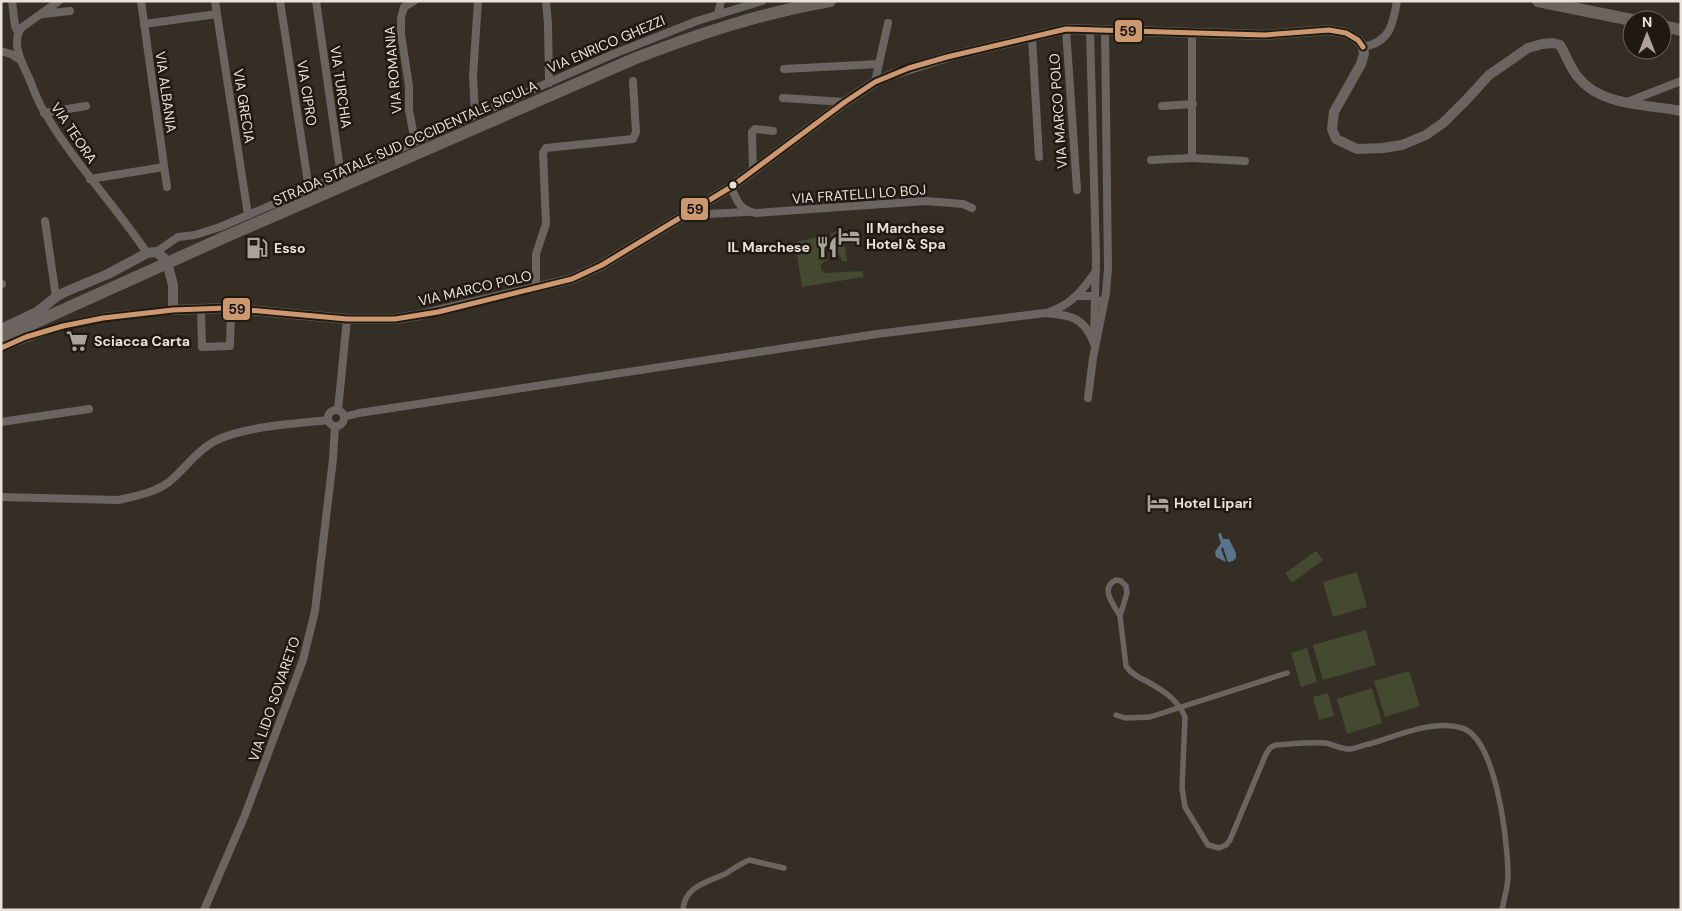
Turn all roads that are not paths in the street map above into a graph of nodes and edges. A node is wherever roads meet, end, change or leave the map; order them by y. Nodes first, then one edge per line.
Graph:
1 (12, 1) edge
2 (141, 1) edge
3 (215, 1) edge
4 (280, 1) edge
5 (316, 1) edge
6 (414, 1) edge
7 (478, 1) edge
8 (546, 1) edge
9 (721, 1) edge
10 (762, 1) edge
11 (830, 1) edge
12 (1397, 1) edge
13 (1538, 1) edge
14 (57, 2) edge
15 (70, 11) dead end
16 (43, 14) junction
17 (217, 14) junction
18 (718, 14) junction
19 (1622, 18) edge
20 (144, 24) junction
21 (888, 24) dead end
22 (1066, 29) junction
23 (1090, 30) junction
24 (1105, 30) junction
25 (18, 33) junction
26 (1192, 33) junction
27 (1032, 38) junction
28 (1363, 47) junction
29 (1, 51) edge
30 (20, 60) junction
31 (879, 64) junction
32 (784, 69) dead end
33 (633, 81) dead end
34 (1681, 81) edge
35 (875, 82) junction
36 (549, 83) junction
37 (783, 98) dead end
38 (845, 102) junction
39 (1625, 103) junction
40 (1193, 104) junction
41 (86, 106) dead end
42 (1162, 106) dead end
43 (1681, 111) edge
44 (44, 113) junction
45 (475, 115) junction
46 (773, 131) dead end
47 (416, 142) junction
48 (1039, 157) dead end
49 (1192, 158) junction
50 (1151, 160) dead end
51 (1245, 161) dead end
52 (164, 167) junction
53 (753, 170) junction
54 (341, 176) junction
55 (90, 178) junction
56 (167, 187) dead end
57 (731, 187) junction
58 (309, 190) junction
59 (1077, 190) dead end
60 (972, 208) dead end
61 (747, 212) junction
62 (688, 214) junction
63 (248, 215) junction
64 (45, 221) dead end
65 (156, 254) junction
66 (169, 270) dead end
67 (1097, 271) junction
68 (536, 288) junction
69 (56, 296) junction
70 (1078, 296) junction
71 (1096, 298) junction
72 (201, 309) junction
73 (231, 309) junction
74 (1103, 309) junction
75 (173, 310) junction
76 (1045, 313) junction
77 (1095, 318) junction
78 (347, 319) junction
79 (1080, 321) junction
80 (1, 329) edge
81 (1, 338) edge
82 (1094, 344) junction
83 (1, 348) edge
84 (1093, 358) junction
85 (1088, 398) dead end
86 (89, 409) dead end
87 (338, 410) junction
88 (344, 417) junction
89 (328, 420) junction
90 (1, 422) edge
91 (334, 426) junction
92 (1, 497) edge
93 (1120, 616) junction
94 (1287, 673) dead end
95 (1181, 708) junction
96 (1116, 715) dead end
97 (784, 868) dead end
98 (204, 910) edge
99 (683, 910) edge
100 (1502, 910) edge

1 - 25 street, VIA TEORA
2 - 20 street, VIA ALBANIA
3 - 17 street, VIA GRECIA
4 - 58 street, VIA CIPRO
5 - 54 street, VIA TURCHIA
6 - 47 street, VIA ROMANIA
7 - 45 street
8 - 36 street
9 - 18 street
10 - 18 street, VIA ENRICO GHEZZI
11 - 81 main road, STRADA STATALE SUD OCCIDENTALE SICULA
12 - 28 street
13 - 19 main road
14 - 16 street
15 - 16 street
16 - 25 street
17 - 20 street
17 - 63 street, VIA GRECIA
18 - 36 street, VIA ENRICO GHEZZI
20 - 52 street, VIA ALBANIA
21 - 31 street
22 - 23 street, VIA MARCO POLO
22 - 27 street, VIA MARCO POLO
22 - 59 street, VIA MARCO POLO
23 - 24 street, VIA MARCO POLO
23 - 67 street
24 - 26 street, VIA MARCO POLO
24 - 74 street
25 - 30 street, VIA TEORA
26 - 28 street, VIA MARCO POLO
26 - 40 street
27 - 35 street, VIA MARCO POLO
27 - 48 street, VIA MARCO POLO
28 - 39 street
29 - 30 street
30 - 44 street, VIA TEORA
31 - 32 street
31 - 35 street
33 - 68 street
34 - 39 street
35 - 38 street, VIA MARCO POLO
36 - 45 street, VIA ENRICO GHEZZI
37 - 38 street
38 - 53 street, VIA MARCO POLO
39 - 43 street
40 - 42 street
40 - 49 street
41 - 44 street
44 - 55 street, VIA TEORA
45 - 47 street, VIA ENRICO GHEZZI
46 - 53 street
47 - 54 street, VIA ENRICO GHEZZI
49 - 50 street
49 - 51 street
52 - 55 street
52 - 56 street, VIA ALBANIA
53 - 57 street, VIA MARCO POLO
54 - 58 street, VIA ENRICO GHEZZI
55 - 65 street, VIA TEORA
57 - 61 street
57 - 62 street, VIA MARCO POLO
58 - 63 street, VIA ENRICO GHEZZI
60 - 61 street, VIA FRATELLI LO BOJ
61 - 62 street, VIA FRATELLI LO BOJ
62 - 68 street, VIA MARCO POLO
63 - 65 street, VIA ENRICO GHEZZI
64 - 69 street
65 - 69 street, VIA ENRICO GHEZZI
66 - 75 street
67 - 70 street
67 - 71 street
68 - 78 street, VIA MARCO POLO
69 - 80 street, VIA ENRICO GHEZZI
70 - 71 street
70 - 76 street
71 - 74 street
71 - 77 street
72 - 73 street, VIA MARCO POLO
72 - 73 street
72 - 75 street, VIA MARCO POLO
73 - 78 street, VIA MARCO POLO
74 - 77 street
74 - 84 street
75 - 83 street, VIA MARCO POLO
76 - 79 street
76 - 88 street
77 - 79 street
77 - 82 street
78 - 87 street
79 - 82 street
82 - 84 street
84 - 85 street
86 - 90 street
87 - 88 street
87 - 89 street
88 - 91 street
89 - 91 street
89 - 92 street
91 - 98 street, VIA LIDO SOVARETO
93 - 93 street
93 - 95 street
94 - 95 street
95 - 96 street
95 - 100 street
97 - 99 street

